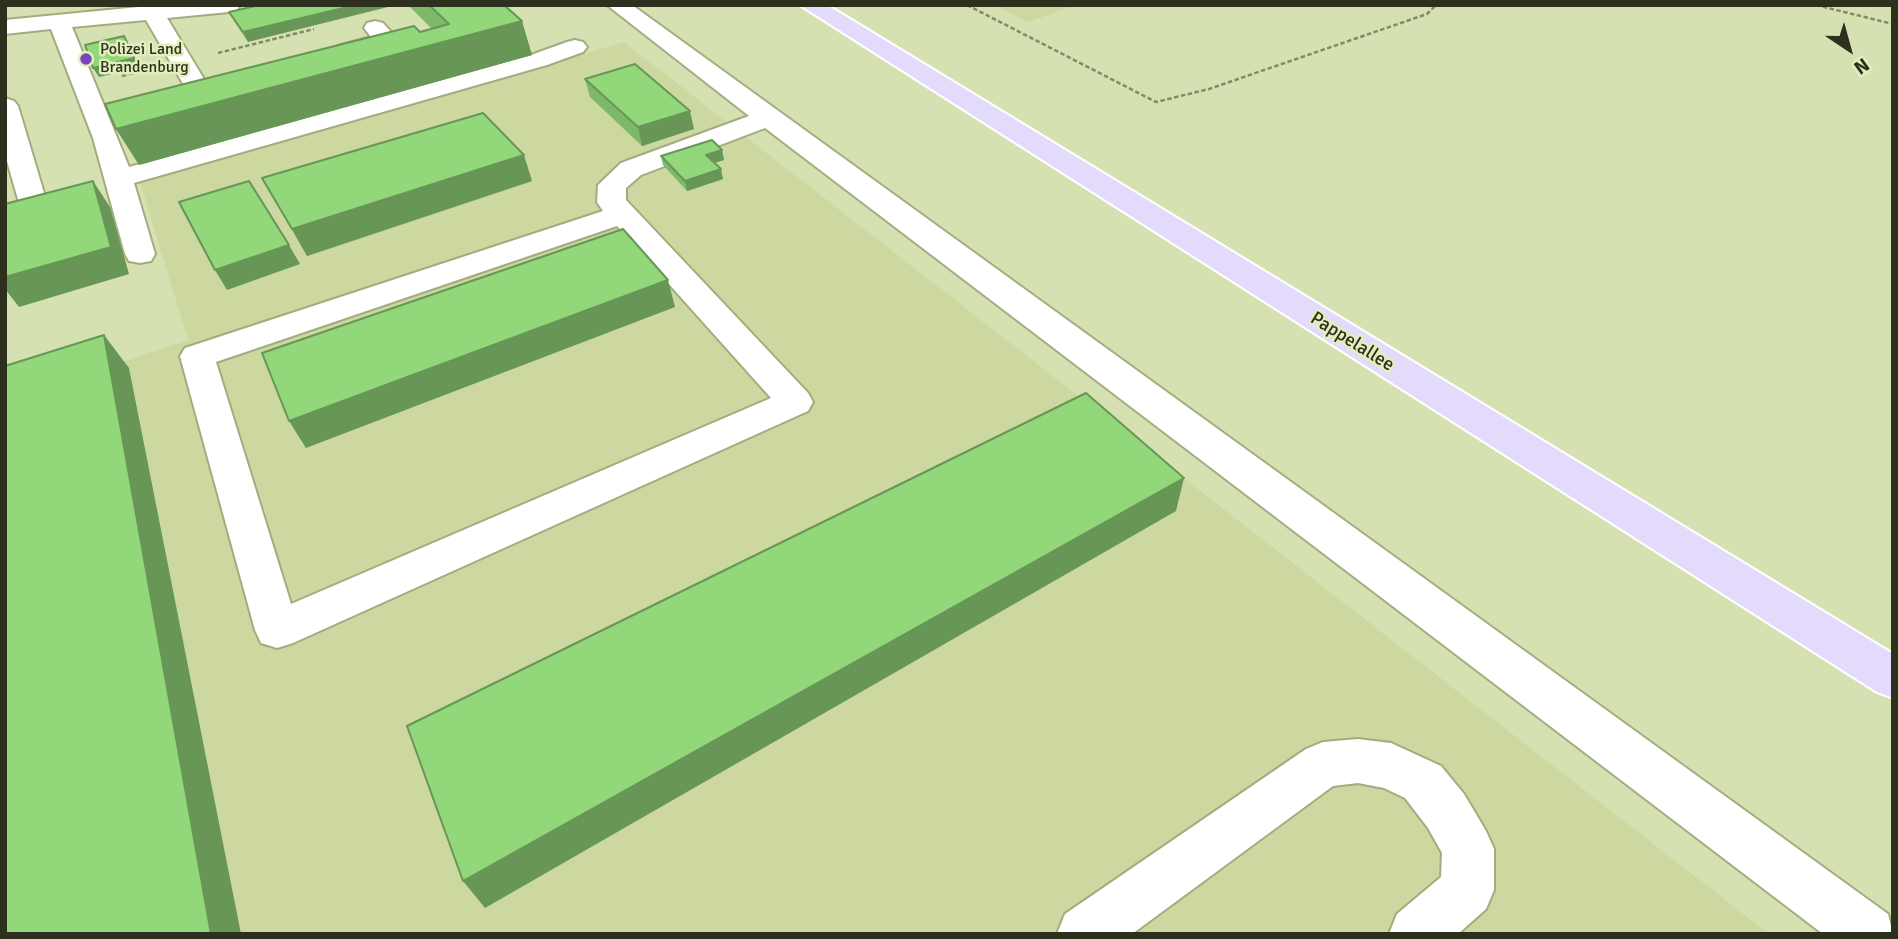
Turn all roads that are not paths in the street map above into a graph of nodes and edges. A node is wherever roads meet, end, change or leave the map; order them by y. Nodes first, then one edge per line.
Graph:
1 (229, 5) edge
2 (618, 5) edge
3 (811, 5) edge
4 (153, 13) junction
5 (59, 22) junction
6 (5, 27) edge
7 (375, 28) dead end
8 (575, 47) dead end
9 (319, 58) edge
10 (225, 82) edge
11 (198, 89) junction
12 (172, 95) edge
13 (5, 106) edge
14 (121, 108) edge
15 (96, 115) junction
16 (769, 117) junction
17 (119, 178) junction
18 (33, 203) edge
19 (623, 214) junction
20 (140, 254) dead end
21 (1893, 678) edge
22 (1085, 934) edge
23 (1417, 934) edge
24 (1868, 934) edge

1 - 4 lane
2 - 16 lane
3 - 21 main road, Pappelallee
4 - 5 lane
4 - 11 lane
5 - 6 lane
5 - 15 lane
7 - 9 lane
8 - 17 lane
10 - 11 lane
11 - 12 lane
13 - 18 lane
14 - 15 lane
15 - 17 lane
16 - 19 lane
16 - 24 lane
17 - 20 lane
19 - 19 lane
22 - 23 lane

